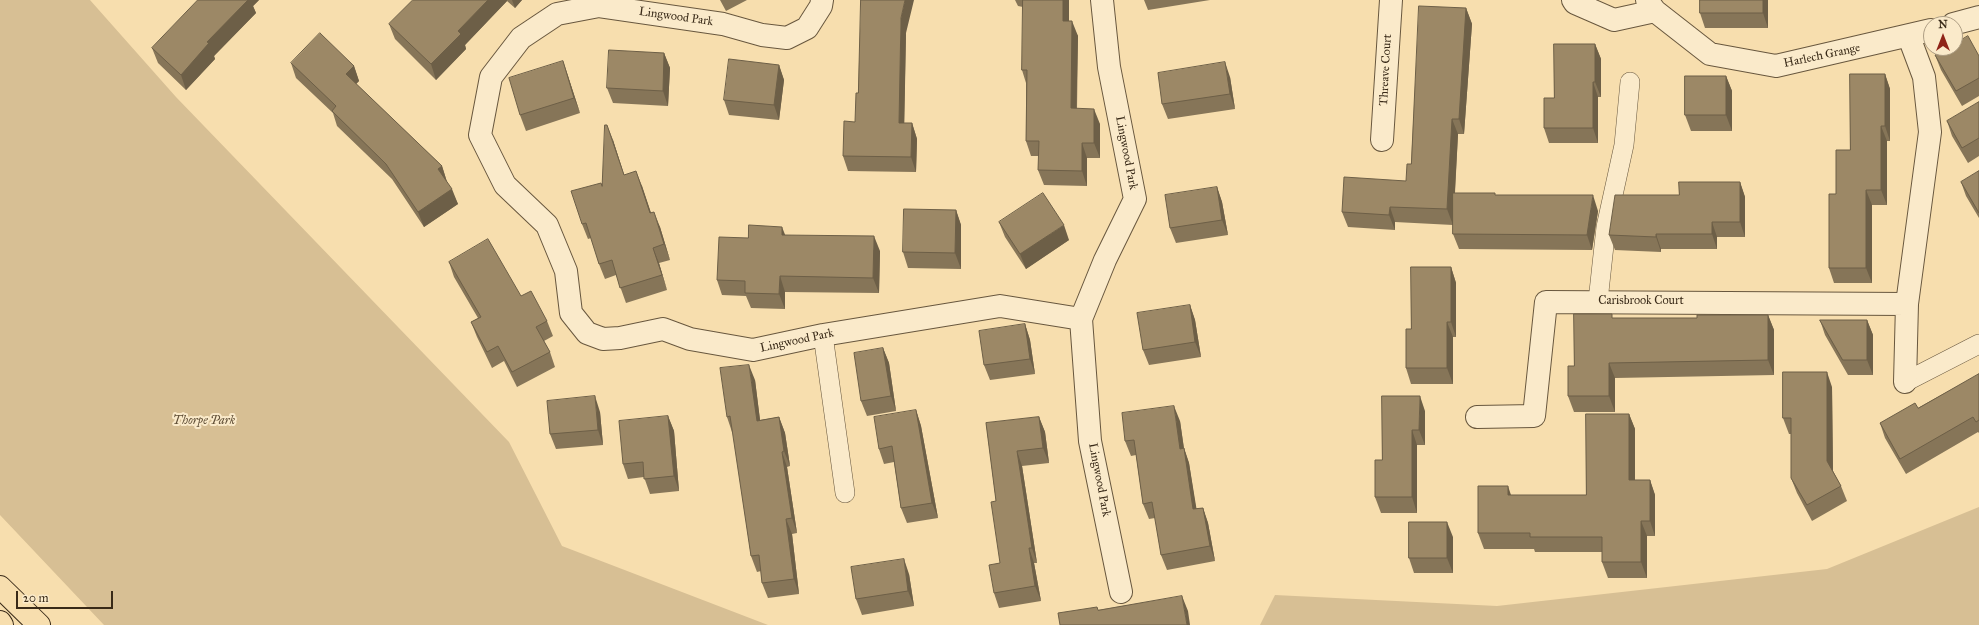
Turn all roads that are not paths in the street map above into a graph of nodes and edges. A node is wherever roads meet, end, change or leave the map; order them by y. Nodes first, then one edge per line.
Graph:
1 (822, 0) edge
2 (1102, 0) edge
3 (1391, 0) edge
4 (1573, 0) edge
5 (1651, 6) edge
6 (1979, 17) edge
7 (1963, 21) edge
8 (1923, 32) edge
9 (1909, 36) junction
10 (1630, 82) dead end
11 (1382, 140) dead end
12 (1598, 301) junction
13 (1907, 304) junction
14 (1081, 319) junction
15 (823, 335) junction
16 (1979, 344) edge
17 (1905, 382) joint
18 (1477, 418) dead end
19 (844, 493) dead end
20 (0, 587) edge
21 (1121, 592) dead end
22 (0, 622) edge
23 (2, 625) edge
24 (39, 625) edge

1 - 15 street, Lingwood Park
2 - 14 street, Lingwood Park
3 - 11 street, Threave Court
4 - 5 street, Harlech Grange
5 - 9 street, Harlech Grange
6 - 7 street
8 - 9 street, Harlech Grange
9 - 13 street
10 - 12 lane
12 - 13 street, Carisbrook Court
12 - 18 street, Carisbrook Court
13 - 17 street
14 - 15 street, Lingwood Park
14 - 21 street, Lingwood Park
15 - 19 lane
16 - 17 lane
20 - 24 highway
22 - 23 highway

